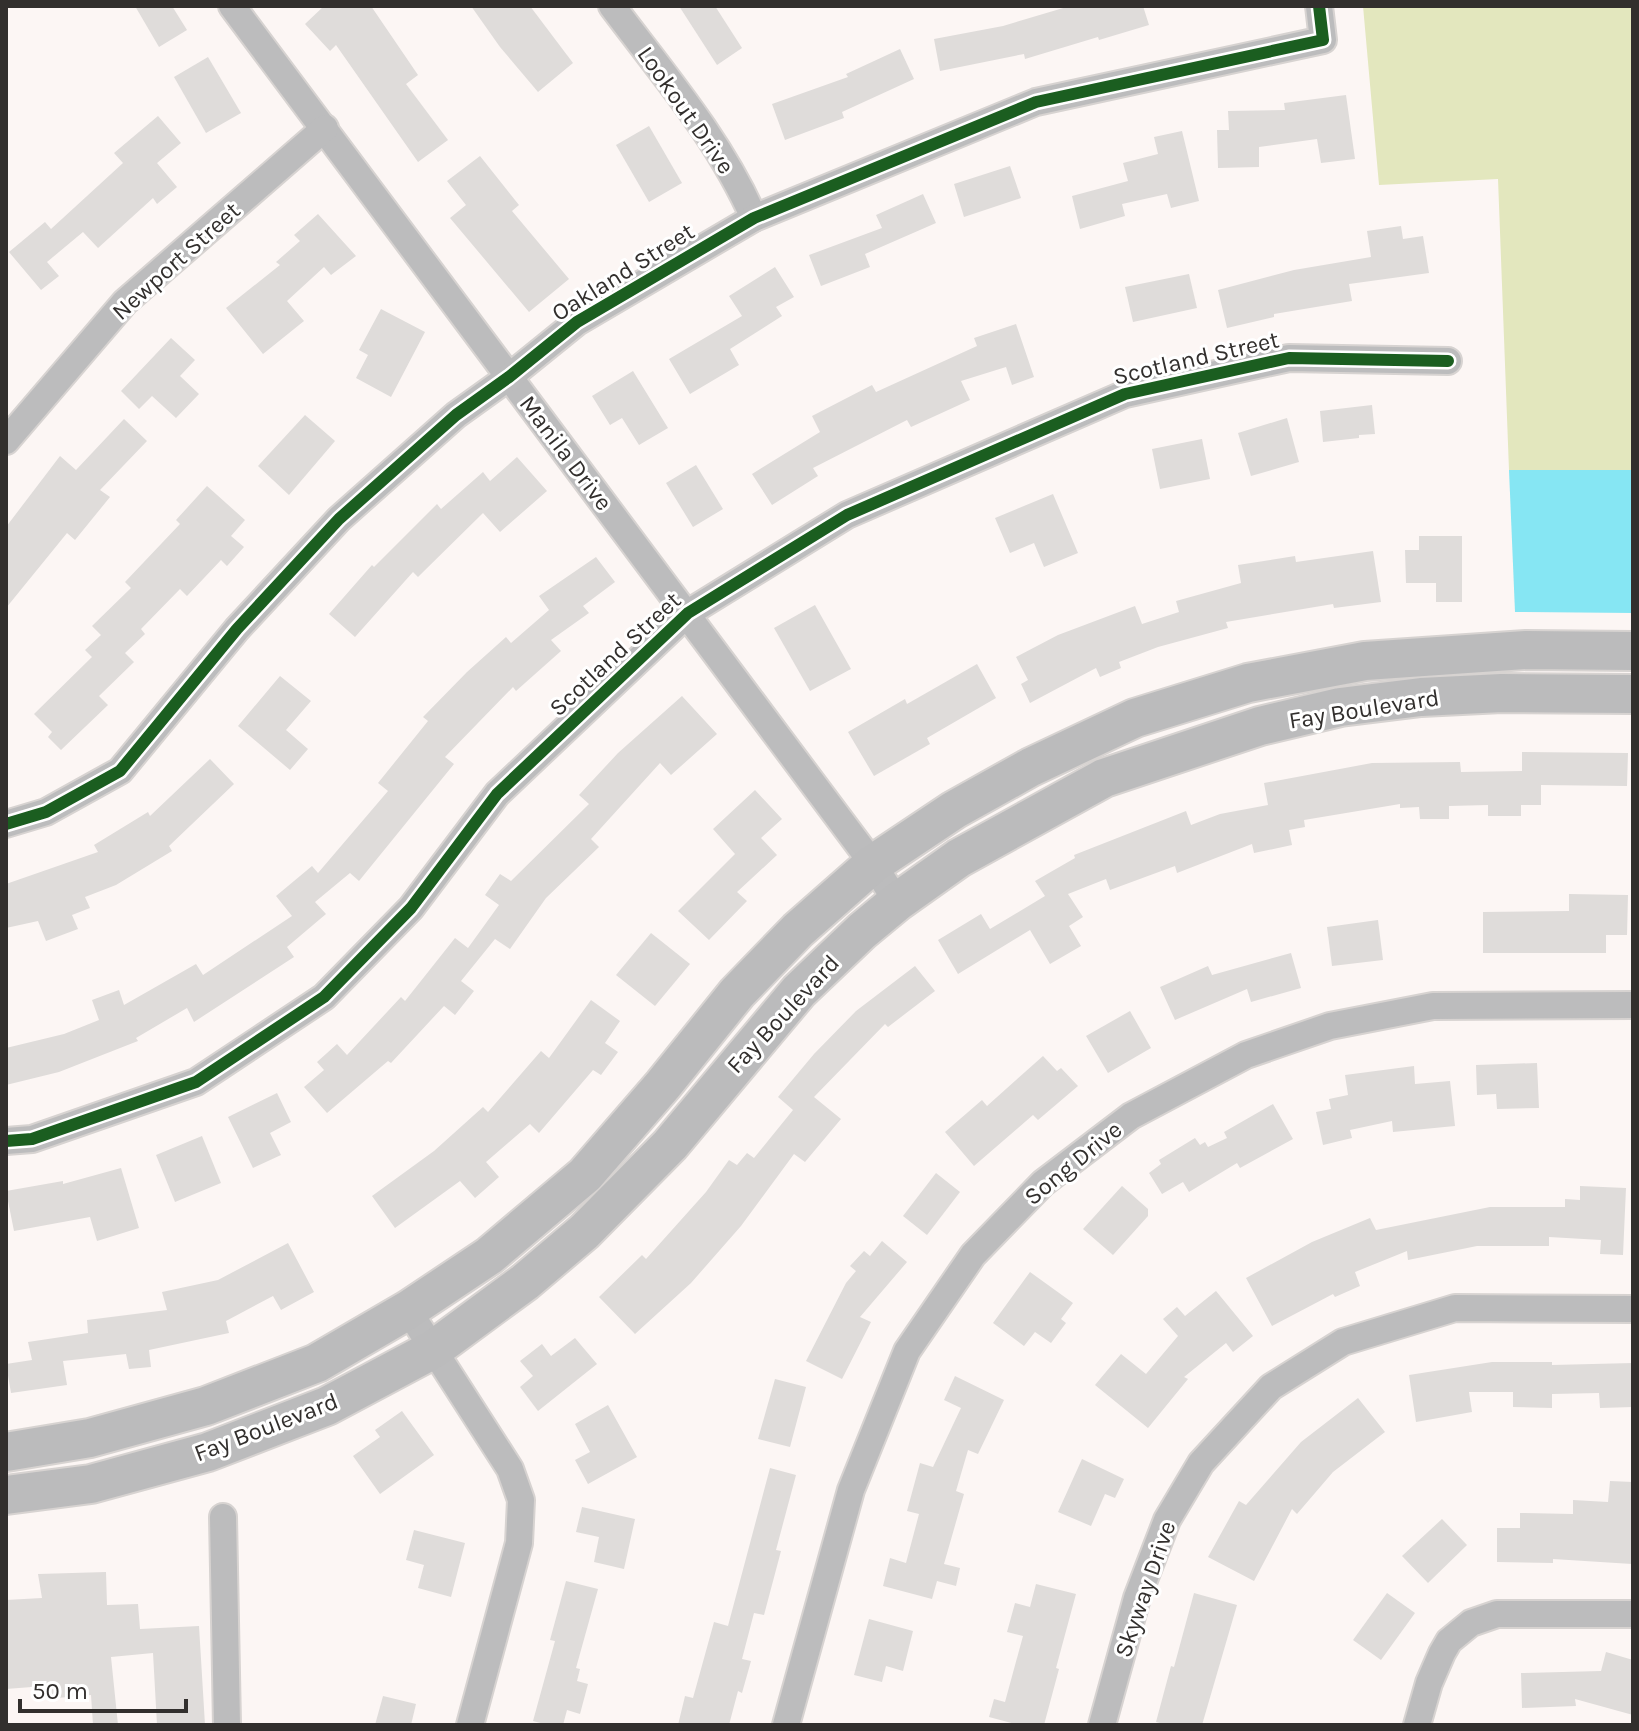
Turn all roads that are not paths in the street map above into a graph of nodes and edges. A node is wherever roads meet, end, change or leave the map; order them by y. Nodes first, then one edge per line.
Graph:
1 (232, 6) edge
2 (612, 6) edge
3 (1319, 6) edge
4 (325, 128) junction
5 (754, 218) junction
6 (1448, 361) dead end
7 (509, 377) junction
8 (6, 441) edge
9 (688, 613) junction
10 (1633, 651) edge
11 (1248, 683) junction
12 (1633, 694) edge
13 (1260, 726) junction
14 (6, 824) edge
15 (873, 864) junction
16 (897, 902) junction
17 (1633, 1005) edge
18 (6, 1141) edge
19 (1633, 1309) edge
20 (408, 1310) junction
21 (434, 1349) junction
22 (6, 1452) edge
23 (6, 1495) edge
24 (223, 1517) dead end
25 (1633, 1614) edge
26 (227, 1725) edge
27 (470, 1725) edge
28 (786, 1725) edge
29 (1102, 1725) edge
30 (1417, 1725) edge

1 - 4 street, Manila Drive
2 - 5 street, Lookout Drive
3 - 5 street, Oakland Street
4 - 7 street, Manila Drive
4 - 8 street, Newport Street
5 - 7 street, Oakland Street
6 - 9 street, Scotland Street
7 - 9 street, Manila Drive
7 - 14 street, Oakland Street
9 - 15 street, Manila Drive
9 - 18 street, Scotland Street
10 - 11 main road, Fay Boulevard
11 - 13 street
11 - 15 main road, Fay Boulevard
12 - 13 main road, Fay Boulevard
13 - 16 main road, Fay Boulevard
15 - 16 street, Manila Drive
15 - 20 main road, Fay Boulevard
16 - 21 main road, Fay Boulevard
17 - 28 street, Song Drive
19 - 29 street, Skyway Drive
20 - 21 street
20 - 22 main road, Fay Boulevard
21 - 23 main road, Fay Boulevard
21 - 27 street
24 - 26 street
25 - 30 street

